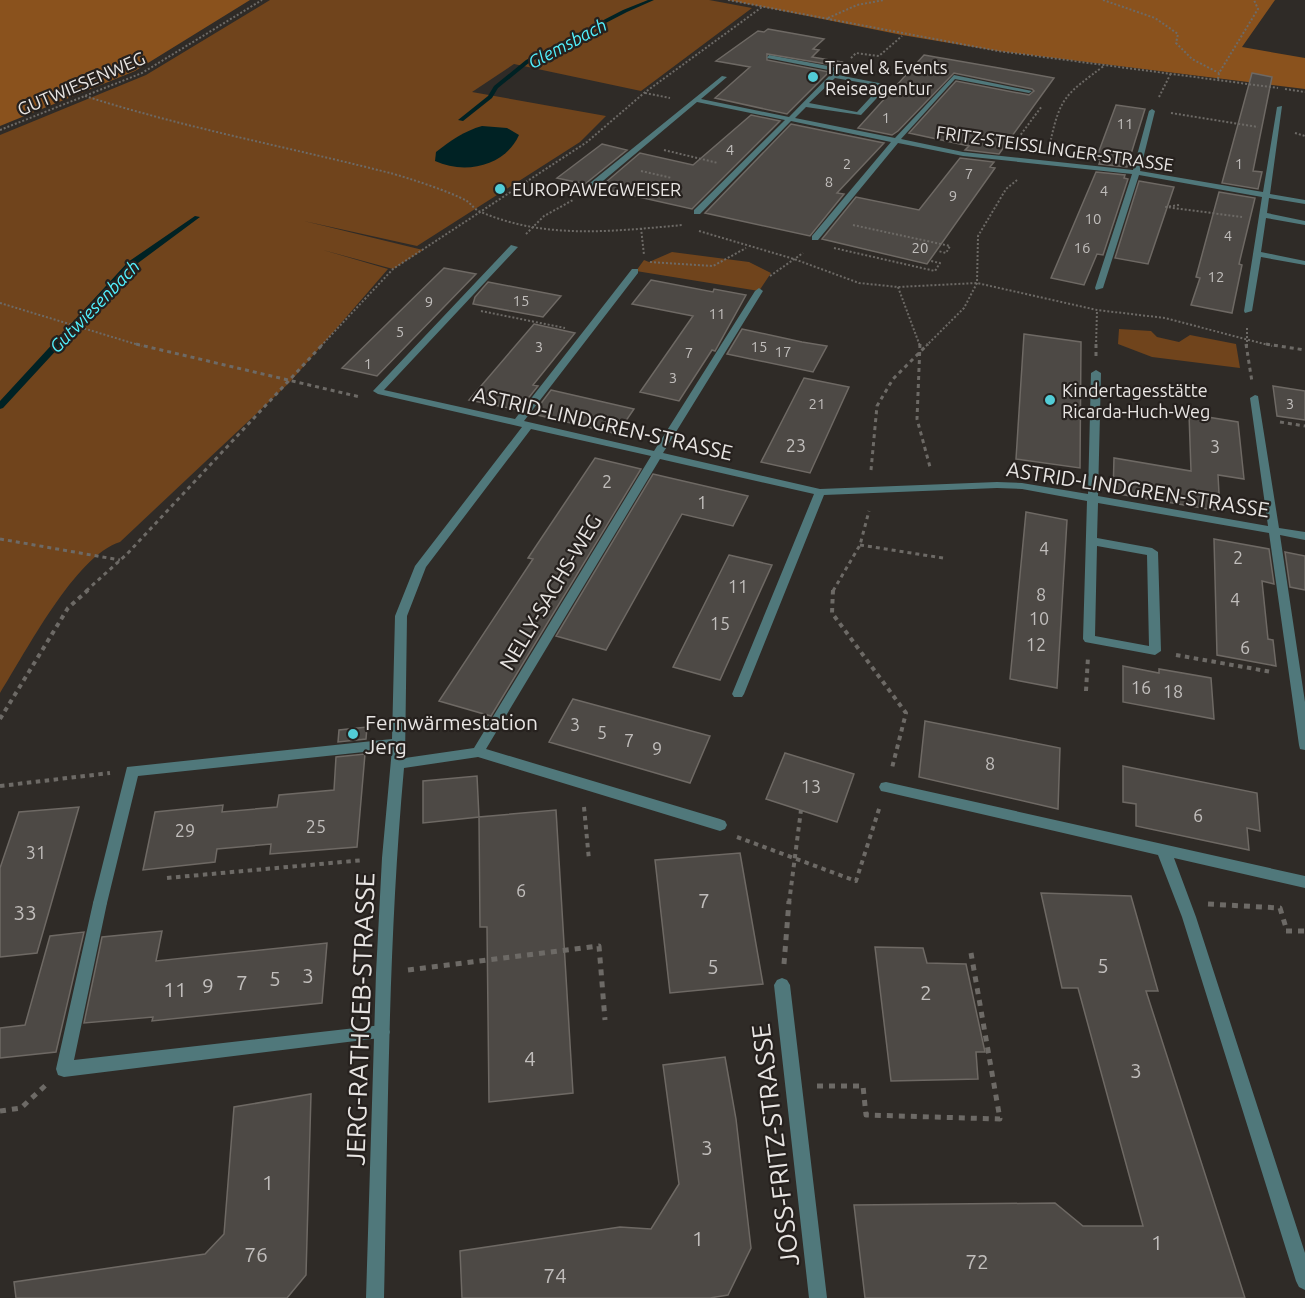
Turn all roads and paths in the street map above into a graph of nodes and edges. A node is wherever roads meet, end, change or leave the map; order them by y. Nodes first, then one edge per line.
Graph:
1 (262, 0) edge
2 (728, 0) edge
3 (884, 0) edge
4 (1103, 0) edge
5 (1256, 0) edge
6 (762, 7) junction
7 (827, 18) junction
8 (902, 35) junction
9 (769, 57) dead end
10 (1105, 65) junction
11 (837, 73) junction
12 (1171, 73) junction
13 (1219, 73) junction
14 (724, 77) dead end
15 (1218, 80) junction
16 (1029, 91) joint
17 (1305, 92) edge
18 (85, 96) junction
19 (696, 100) junction
20 (807, 105) junction
21 (1280, 107) dead end
22 (1152, 111) junction
23 (794, 118) junction
24 (1252, 126) dead end
25 (0, 130) edge
26 (898, 140) junction
27 (696, 158) dead end
28 (1004, 158) junction
29 (705, 160) dead end
30 (1037, 161) junction
31 (618, 166) junction
32 (1136, 172) junction
33 (672, 178) dead end
34 (588, 189) joint
35 (1268, 195) junction
36 (1305, 202) edge
37 (1179, 205) dead end
38 (479, 212) junction
39 (698, 212) dead end
40 (1264, 218) junction
41 (830, 220) junction
42 (1305, 223) edge
43 (532, 227) junction
44 (641, 228) junction
45 (815, 238) dead end
46 (514, 247) joint
47 (747, 247) junction
48 (834, 248) dead end
49 (938, 251) dead end
50 (1257, 254) junction
51 (794, 259) junction
52 (931, 261) dead end
53 (1305, 263) edge
54 (636, 271) dead end
55 (977, 283) junction
56 (898, 287) junction
57 (1099, 288) dead end
58 (759, 291) joint
59 (0, 303) edge
60 (457, 306) junction
61 (1097, 310) junction
62 (1248, 311) dead end
63 (588, 333) junction
64 (1246, 341) junction
65 (921, 348) junction
66 (1305, 350) edge
67 (1096, 373) joint
68 (290, 382) junction
69 (378, 391) junction
70 (1255, 398) joint
71 (522, 425) junction
72 (657, 455) junction
73 (936, 488) junction
74 (820, 492) junction
75 (872, 492) junction
76 (1094, 499) junction
77 (1274, 531) junction
78 (1305, 536) edge
79 (0, 539) edge
80 (1091, 542) junction
81 (860, 545) junction
82 (943, 558) dead end
83 (121, 560) junction
84 (1089, 639) junction
85 (1155, 651) junction
86 (1296, 676) junction
87 (1086, 691) dead end
88 (738, 694) dead end
89 (0, 719) edge
90 (399, 743) junction
91 (1305, 745) edge
92 (478, 752) junction
93 (398, 764) junction
94 (132, 771) junction
95 (581, 783) junction
96 (0, 786) edge
97 (886, 787) junction
98 (801, 810) dead end
99 (720, 825) joint
100 (1164, 851) junction
101 (389, 858) junction
102 (793, 859) junction
103 (589, 860) dead end
104 (167, 878) dead end
105 (1305, 882) edge
106 (1228, 905) dead end
107 (1305, 931) edge
108 (971, 953) dead end
109 (384, 973) junction
110 (782, 985) joint
111 (605, 1020) dead end
112 (382, 1032) junction
113 (64, 1069) junction
114 (793, 1085) junction
115 (0, 1112) edge
116 (1305, 1281) edge
117 (375, 1298) edge
118 (818, 1298) edge

1 - 18 path, GUTWIESENWEG
2 - 6 path
3 - 7 path
4 - 13 path
5 - 13 path
6 - 7 path
6 - 38 path
7 - 8 path
8 - 10 path
8 - 11 path
9 - 11 street
10 - 12 path
10 - 30 path
11 - 20 street
11 - 20 street
12 - 15 path
12 - 22 path
13 - 15 path
14 - 19 street
15 - 17 path
16 - 26 street
16 - 28 path
18 - 25 path, GUTWIESENWEG
18 - 38 path
19 - 23 street, FRITZ-STEISSLINGER-STRASSE
19 - 31 street
20 - 23 street
21 - 35 street
22 - 24 path
22 - 32 street
23 - 26 street, FRITZ-STEISSLINGER-STRASSE
23 - 39 street
26 - 28 street, FRITZ-STEISSLINGER-STRASSE
26 - 41 street
27 - 29 path
28 - 30 street, FRITZ-STEISSLINGER-STRASSE
30 - 32 street, FRITZ-STEISSLINGER-STRASSE
30 - 55 path
31 - 33 path
31 - 34 street
32 - 35 street, FRITZ-STEISSLINGER-STRASSE
32 - 57 street
34 - 43 path
35 - 36 street, FRITZ-STEISSLINGER-STRASSE
35 - 40 street
37 - 40 path
38 - 43 path
38 - 68 path
40 - 42 street
40 - 50 street
41 - 45 street
41 - 49 path
43 - 44 path
43 - 46 path
44 - 47 path
44 - 47 path
46 - 60 street
47 - 51 path
48 - 52 path
50 - 53 street
50 - 62 street
51 - 56 path
51 - 58 path
54 - 63 street, JERG-RATHGEB-STRASSE
55 - 56 path
55 - 61 path
55 - 65 path
56 - 65 path
58 - 72 street, NELLY-SACHS-WEG
59 - 68 path
60 - 63 path
60 - 69 street
61 - 64 path
61 - 67 path
63 - 71 street, JERG-RATHGEB-STRASSE
64 - 66 path
64 - 70 path
65 - 73 path
65 - 75 path
67 - 76 street
68 - 69 path
68 - 83 path
69 - 71 street, ASTRID-LINDGREN-STRASSE
70 - 77 street
71 - 72 street, ASTRID-LINDGREN-STRASSE
71 - 90 street, JERG-RATHGEB-STRASSE
72 - 74 street, ASTRID-LINDGREN-STRASSE
72 - 92 street, NELLY-SACHS-WEG
73 - 75 street, ASTRID-LINDGREN-STRASSE
73 - 76 street, ASTRID-LINDGREN-STRASSE
74 - 75 street, ASTRID-LINDGREN-STRASSE
74 - 88 street
75 - 81 path
76 - 77 street, ASTRID-LINDGREN-STRASSE
76 - 80 street
77 - 78 street, ASTRID-LINDGREN-STRASSE
77 - 86 street
79 - 83 path
80 - 84 street
80 - 85 street
81 - 82 path
81 - 97 path
83 - 89 path
84 - 85 street
84 - 87 path
85 - 86 path
86 - 91 street
90 - 93 street, JERG-RATHGEB-STRASSE
90 - 94 street
92 - 93 street
92 - 95 street
93 - 101 street, JERG-RATHGEB-STRASSE
94 - 96 path
94 - 113 street
95 - 99 street
95 - 103 path
97 - 100 street
97 - 102 path
98 - 102 path
99 - 102 path
100 - 105 street
100 - 116 street
101 - 104 path
101 - 109 street, JERG-RATHGEB-STRASSE
102 - 110 path
106 - 107 path
108 - 114 path
109 - 111 path
109 - 112 street, JERG-RATHGEB-STRASSE
110 - 114 street, JOSS-FRITZ-STRASSE
112 - 113 street
112 - 117 street, JERG-RATHGEB-STRASSE
113 - 115 path
114 - 118 street, JOSS-FRITZ-STRASSE

